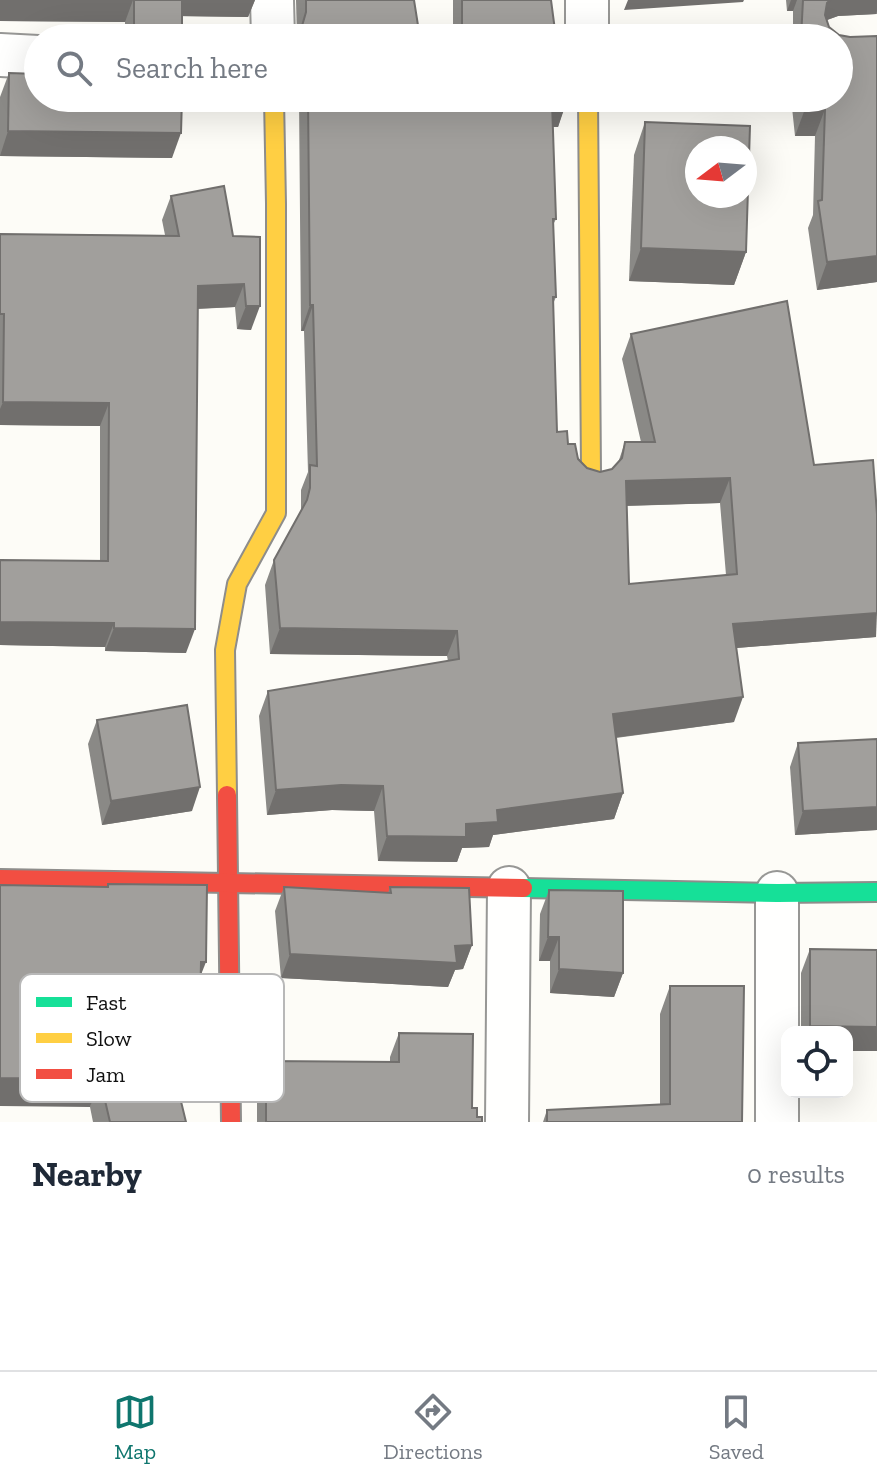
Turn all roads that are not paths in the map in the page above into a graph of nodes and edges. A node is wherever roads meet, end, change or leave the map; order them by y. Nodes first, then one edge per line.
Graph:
1 (272, 0) edge
2 (587, 0) edge
3 (273, 24) edge
4 (587, 24) edge
5 (0, 55) edge
6 (24, 56) edge
7 (274, 112) edge
8 (588, 112) edge
9 (591, 472) edge
10 (0, 879) edge
11 (228, 883) junction
12 (509, 888) junction
13 (877, 892) edge
14 (777, 893) junction
15 (229, 974) edge
16 (231, 1102) edge
17 (231, 1122) edge
18 (507, 1122) edge
19 (777, 1122) edge

1 - 3 street
2 - 4 street
5 - 6 street
7 - 11 street
8 - 9 street
10 - 11 street
11 - 12 street
11 - 15 street
12 - 14 street
12 - 18 street
13 - 14 street
14 - 19 street
16 - 17 street

